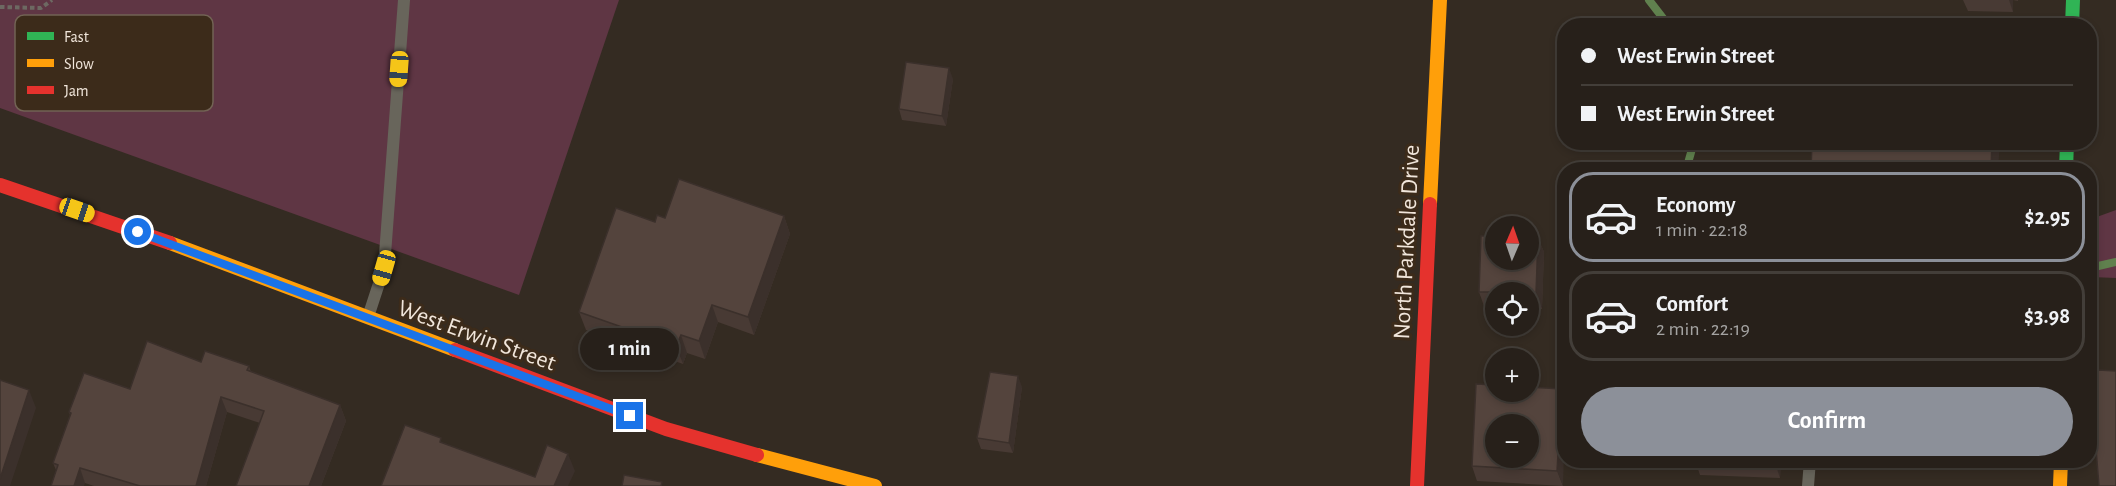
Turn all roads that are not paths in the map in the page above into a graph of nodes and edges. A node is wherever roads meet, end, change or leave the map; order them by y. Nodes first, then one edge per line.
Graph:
1 (404, 0) edge
2 (1440, 0) edge
3 (2073, 0) edge
4 (2072, 18) edge
5 (0, 185) edge
6 (367, 318) junction
7 (1809, 468) edge
8 (2061, 468) edge
9 (875, 486) edge
10 (1417, 486) edge
11 (1808, 486) edge
12 (2061, 486) edge

1 - 6 lane
2 - 10 main road, North Parkdale Drive
3 - 4 main road
5 - 6 main road, West Erwin Street
6 - 9 main road, West Erwin Street
7 - 11 lane
8 - 12 main road

